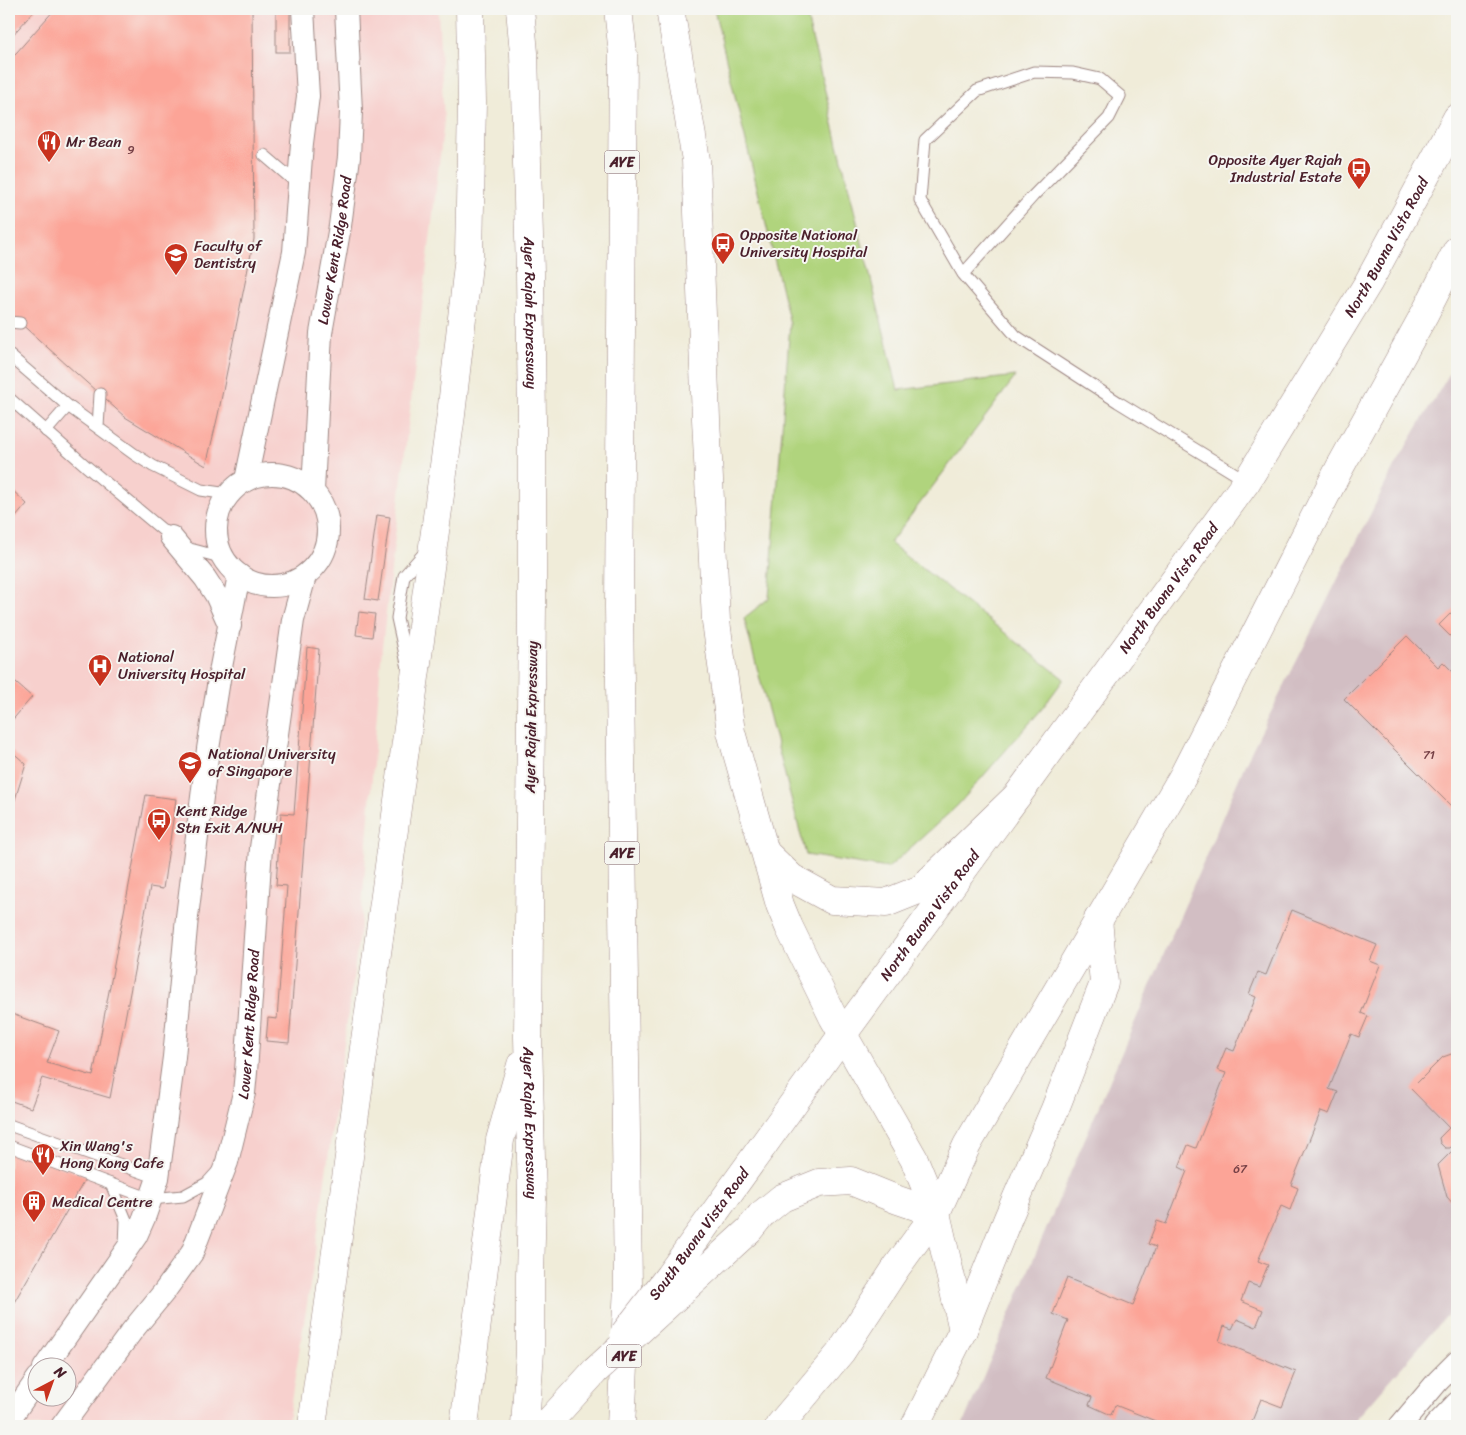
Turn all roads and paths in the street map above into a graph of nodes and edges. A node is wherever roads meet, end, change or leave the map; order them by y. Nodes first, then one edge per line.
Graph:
1 (303, 9) edge
2 (346, 9) edge
3 (470, 9) edge
4 (520, 9) edge
5 (618, 9) edge
6 (670, 9) edge
7 (1457, 118) edge
8 (264, 155) dead end
9 (299, 186) junction
10 (1457, 250) edge
11 (963, 274) junction
12 (9, 355) edge
13 (100, 394) dead end
14 (9, 398) edge
15 (68, 406) junction
16 (98, 428) junction
17 (46, 431) junction
18 (246, 480) junction
19 (1247, 481) junction
20 (314, 491) junction
21 (228, 494) junction
22 (171, 537) junction
23 (224, 558) junction
24 (239, 575) junction
25 (305, 576) junction
26 (230, 626) junction
27 (1018, 795) junction
28 (766, 854) junction
29 (1098, 919) junction
30 (843, 1034) junction
31 (528, 1037) junction
32 (9, 1125) edge
33 (9, 1146) edge
34 (227, 1162) junction
35 (111, 1184) junction
36 (154, 1188) junction
37 (936, 1213) junction
38 (124, 1253) junction
39 (963, 1330) junction
40 (51, 1358) edge
41 (1457, 1362) edge
42 (595, 1371) junction
43 (28, 1392) edge
44 (1457, 1403) edge
45 (9, 1424) edge
46 (62, 1426) edge
47 (312, 1426) edge
48 (464, 1426) edge
49 (525, 1426) edge
50 (545, 1426) edge
51 (621, 1426) edge
52 (779, 1426) edge
53 (915, 1426) edge
54 (1400, 1426) edge
55 (1435, 1426) edge

1 - 9 street
2 - 20 street, Lower Kent Ridge Road
3 - 47 main road
4 - 31 main road, Ayer Rajah Expressway
5 - 51 main road, AYE
6 - 28 main road
7 - 19 main road, North Buona Vista Road
8 - 9 lane
9 - 18 street
10 - 29 main road
11 - 11 lane
11 - 19 lane
12 - 15 lane
13 - 16 lane
14 - 17 lane
15 - 16 lane
15 - 17 lane
16 - 21 lane
17 - 22 lane
18 - 20 street, Lower Kent Ridge Road
18 - 21 street, Lower Kent Ridge Road
19 - 27 main road, North Buona Vista Road
20 - 25 street, Lower Kent Ridge Road
21 - 23 street, Lower Kent Ridge Road
22 - 23 lane
22 - 26 street
23 - 24 street, Lower Kent Ridge Road
24 - 25 street, Lower Kent Ridge Road
24 - 26 street
25 - 34 street, Lower Kent Ridge Road
26 - 36 street
27 - 28 main road
27 - 30 main road, North Buona Vista Road
28 - 30 main road
29 - 37 main road
29 - 39 main road
30 - 37 main road
30 - 42 main road, South Buona Vista Road, bridge
31 - 48 main road
31 - 49 main road, Ayer Rajah Expressway
32 - 36 lane
33 - 35 lane
34 - 36 lane
34 - 46 street, Lower Kent Ridge Road
35 - 36 lane
35 - 38 lane
36 - 38 street
37 - 39 main road
37 - 42 main road, bridge
37 - 52 main road
38 - 40 street
39 - 53 main road
41 - 54 street
42 - 50 main road, South Buona Vista Road
43 - 45 street
44 - 55 street

